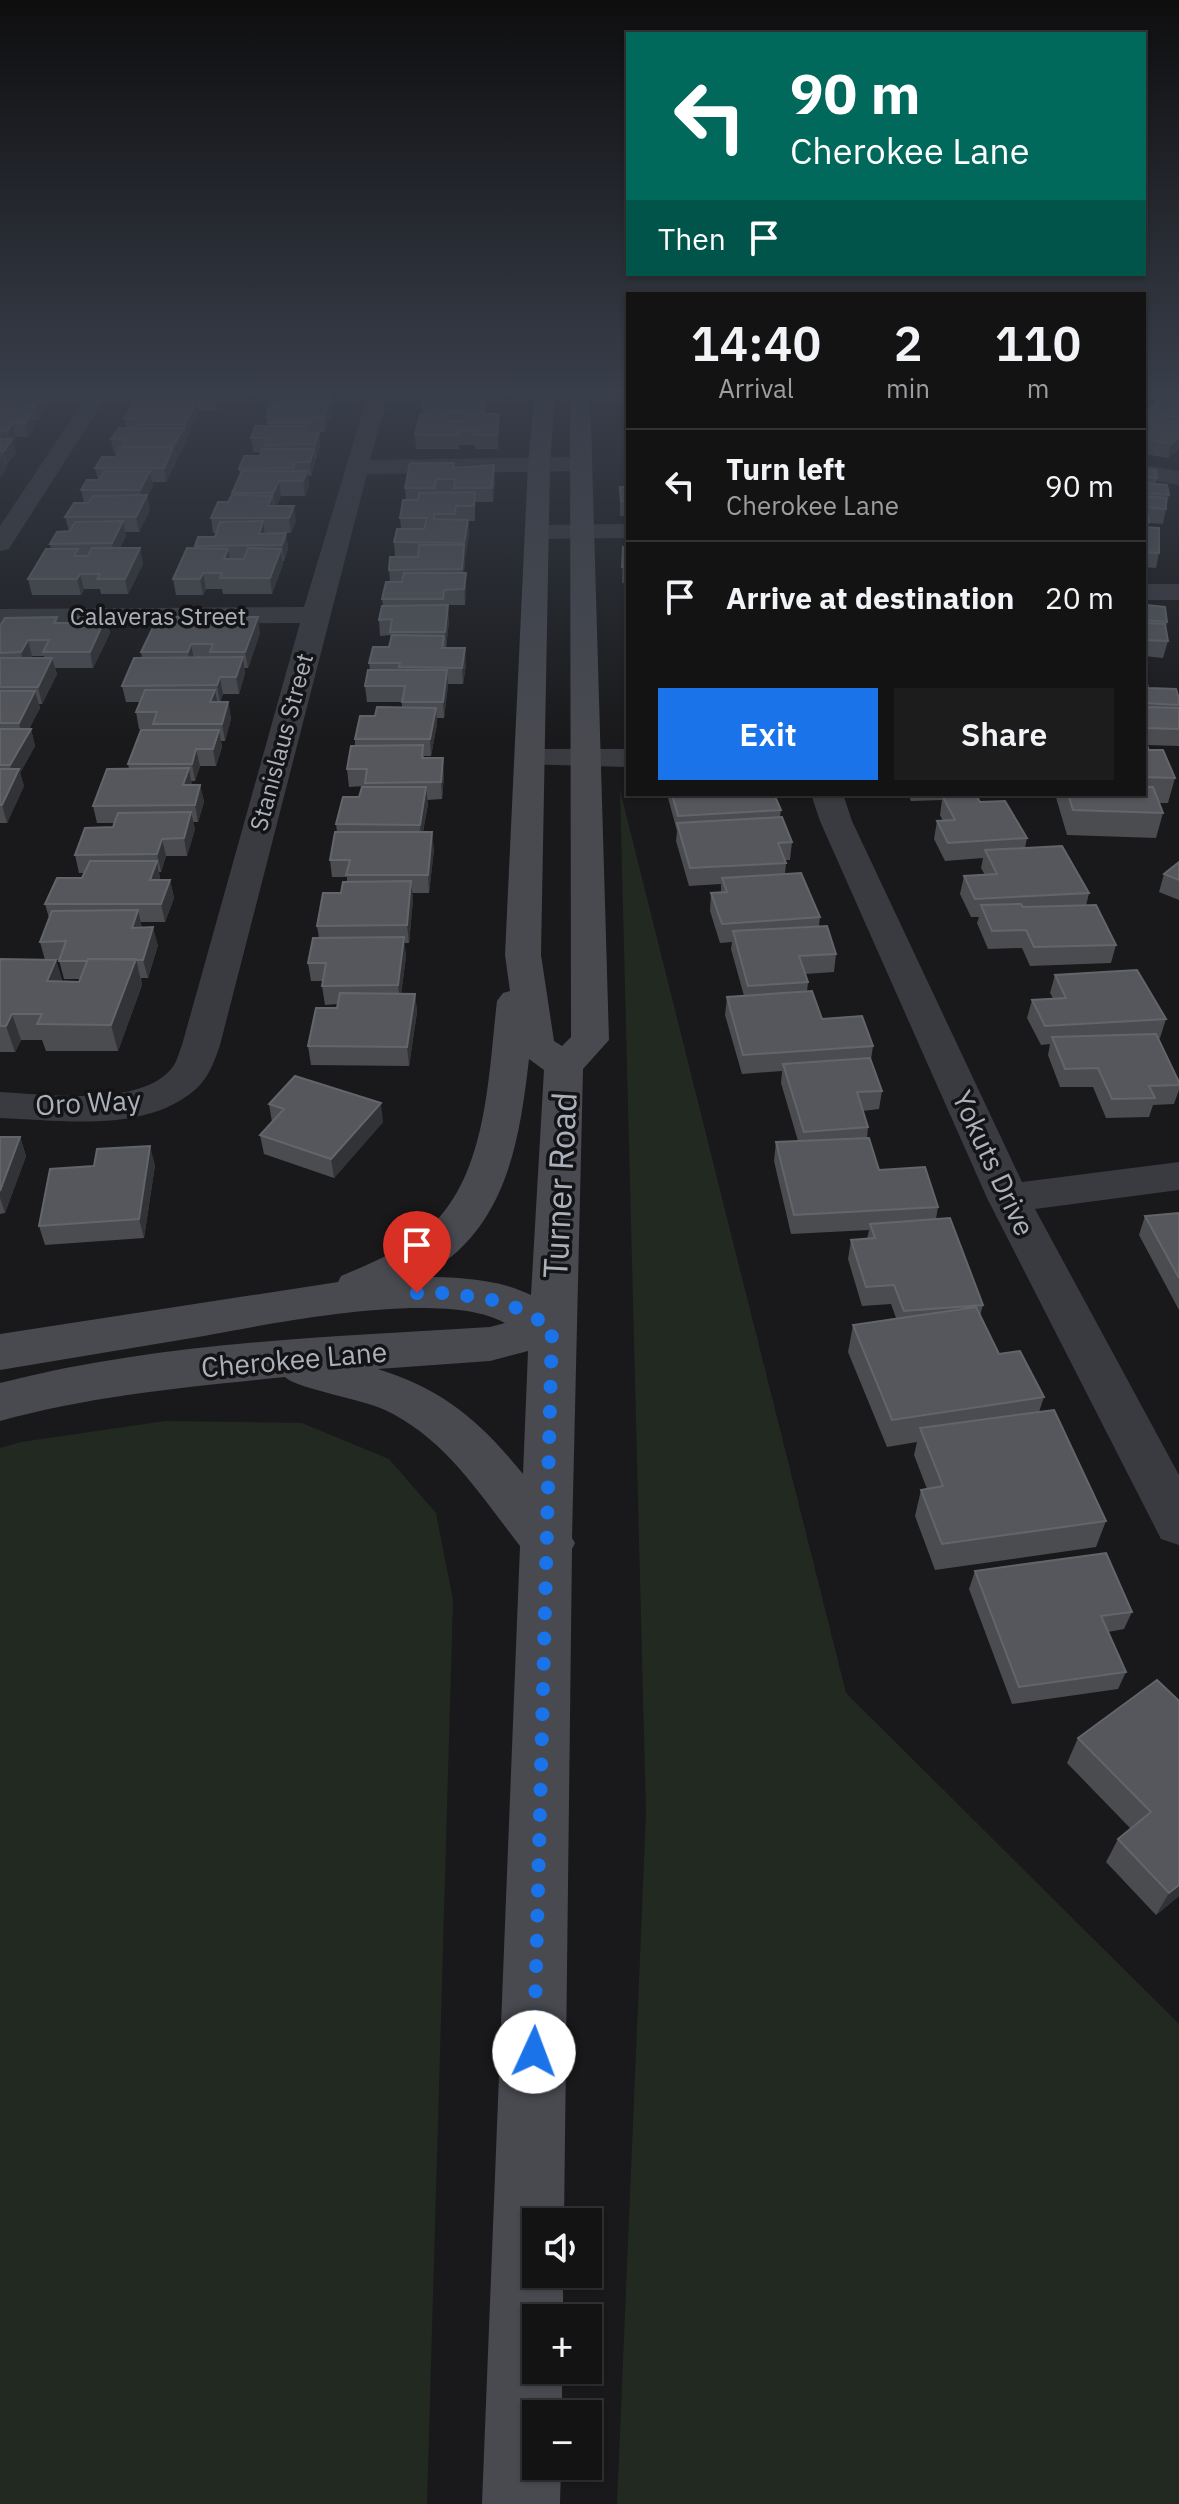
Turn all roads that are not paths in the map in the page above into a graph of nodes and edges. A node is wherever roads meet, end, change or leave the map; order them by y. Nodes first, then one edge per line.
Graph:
1 (24, 508) edge
2 (347, 508) edge
3 (539, 508) edge
4 (581, 508) edge
5 (581, 531) junction
6 (626, 531) edge
7 (539, 532) junction
8 (0, 544) edge
9 (1146, 592) edge
10 (1179, 592) edge
11 (315, 615) junction
12 (0, 617) edge
13 (530, 758) junction
14 (583, 758) junction
15 (626, 758) edge
16 (828, 796) edge
17 (523, 955) junction
18 (564, 1066) junction
19 (173, 1086) joint
20 (0, 1105) edge
21 (1179, 1176) edge
22 (1008, 1198) junction
23 (319, 1300) junction
24 (552, 1327) junction
25 (0, 1352) edge
26 (270, 1361) junction
27 (0, 1402) edge
28 (1179, 1524) edge
29 (549, 1543) junction
30 (521, 2500) edge

1 - 8 street
2 - 11 street, Stanislaus Street
3 - 7 main road, Turner Road
4 - 5 main road, Turner Road
5 - 6 street
5 - 7 street
5 - 14 main road, Turner Road
7 - 13 main road, Turner Road
9 - 10 street
11 - 12 street, Calaveras Street
11 - 19 street, Stanislaus Street
13 - 14 street
13 - 17 main road, Turner Road
14 - 15 street
14 - 18 main road, Turner Road
16 - 22 street, Yokuts Drive
17 - 18 main road, Turner Road
17 - 23 main road
18 - 24 main road, Turner Road
19 - 20 street, Oro Way
21 - 22 street
22 - 28 street, Yokuts Drive
23 - 24 main road, Cherokee Lane
23 - 25 main road, Cherokee Lane
24 - 26 main road, Cherokee Lane
24 - 29 main road, Turner Road
26 - 27 main road, Cherokee Lane
26 - 29 main road
29 - 30 main road, Turner Road

